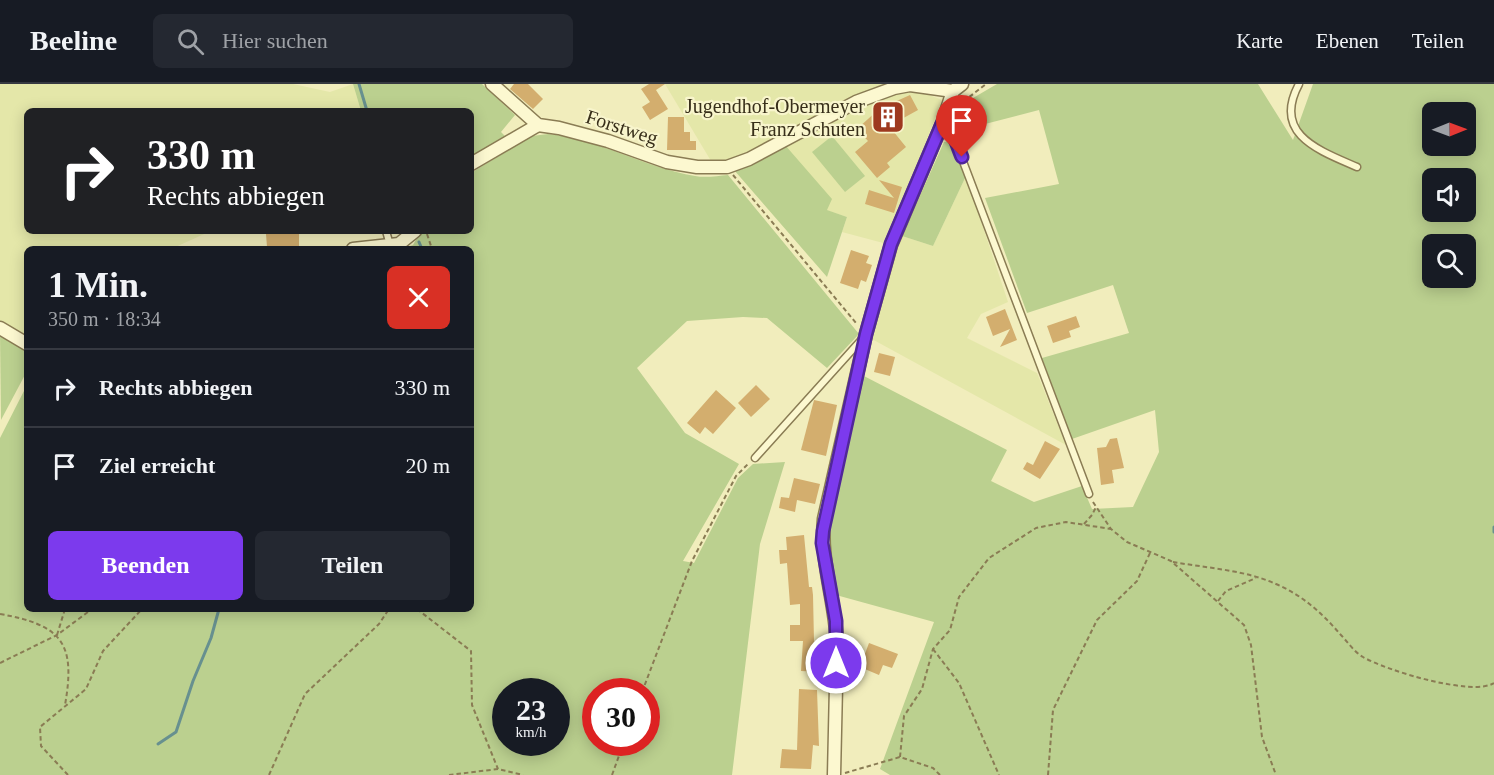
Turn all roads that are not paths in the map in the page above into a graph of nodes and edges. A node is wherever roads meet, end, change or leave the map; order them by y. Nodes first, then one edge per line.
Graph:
1 (492, 84) edge
2 (1299, 84) edge
3 (958, 87) edge
4 (942, 124) junction
5 (538, 125) junction
6 (474, 162) edge
7 (1357, 167) dead end
8 (387, 234) edge
9 (412, 234) edge
10 (390, 246) joint
11 (0, 328) edge
12 (866, 334) junction
13 (24, 342) edge
14 (755, 458) road end
15 (1089, 494) road end
16 (836, 775) edge

1 - 5 street
2 - 7 lane
3 - 4 street
3 - 5 street, Forstweg
4 - 12 street
4 - 15 lane
5 - 6 street
8 - 10 lane
9 - 10 street
11 - 13 street
12 - 14 lane
12 - 16 street

